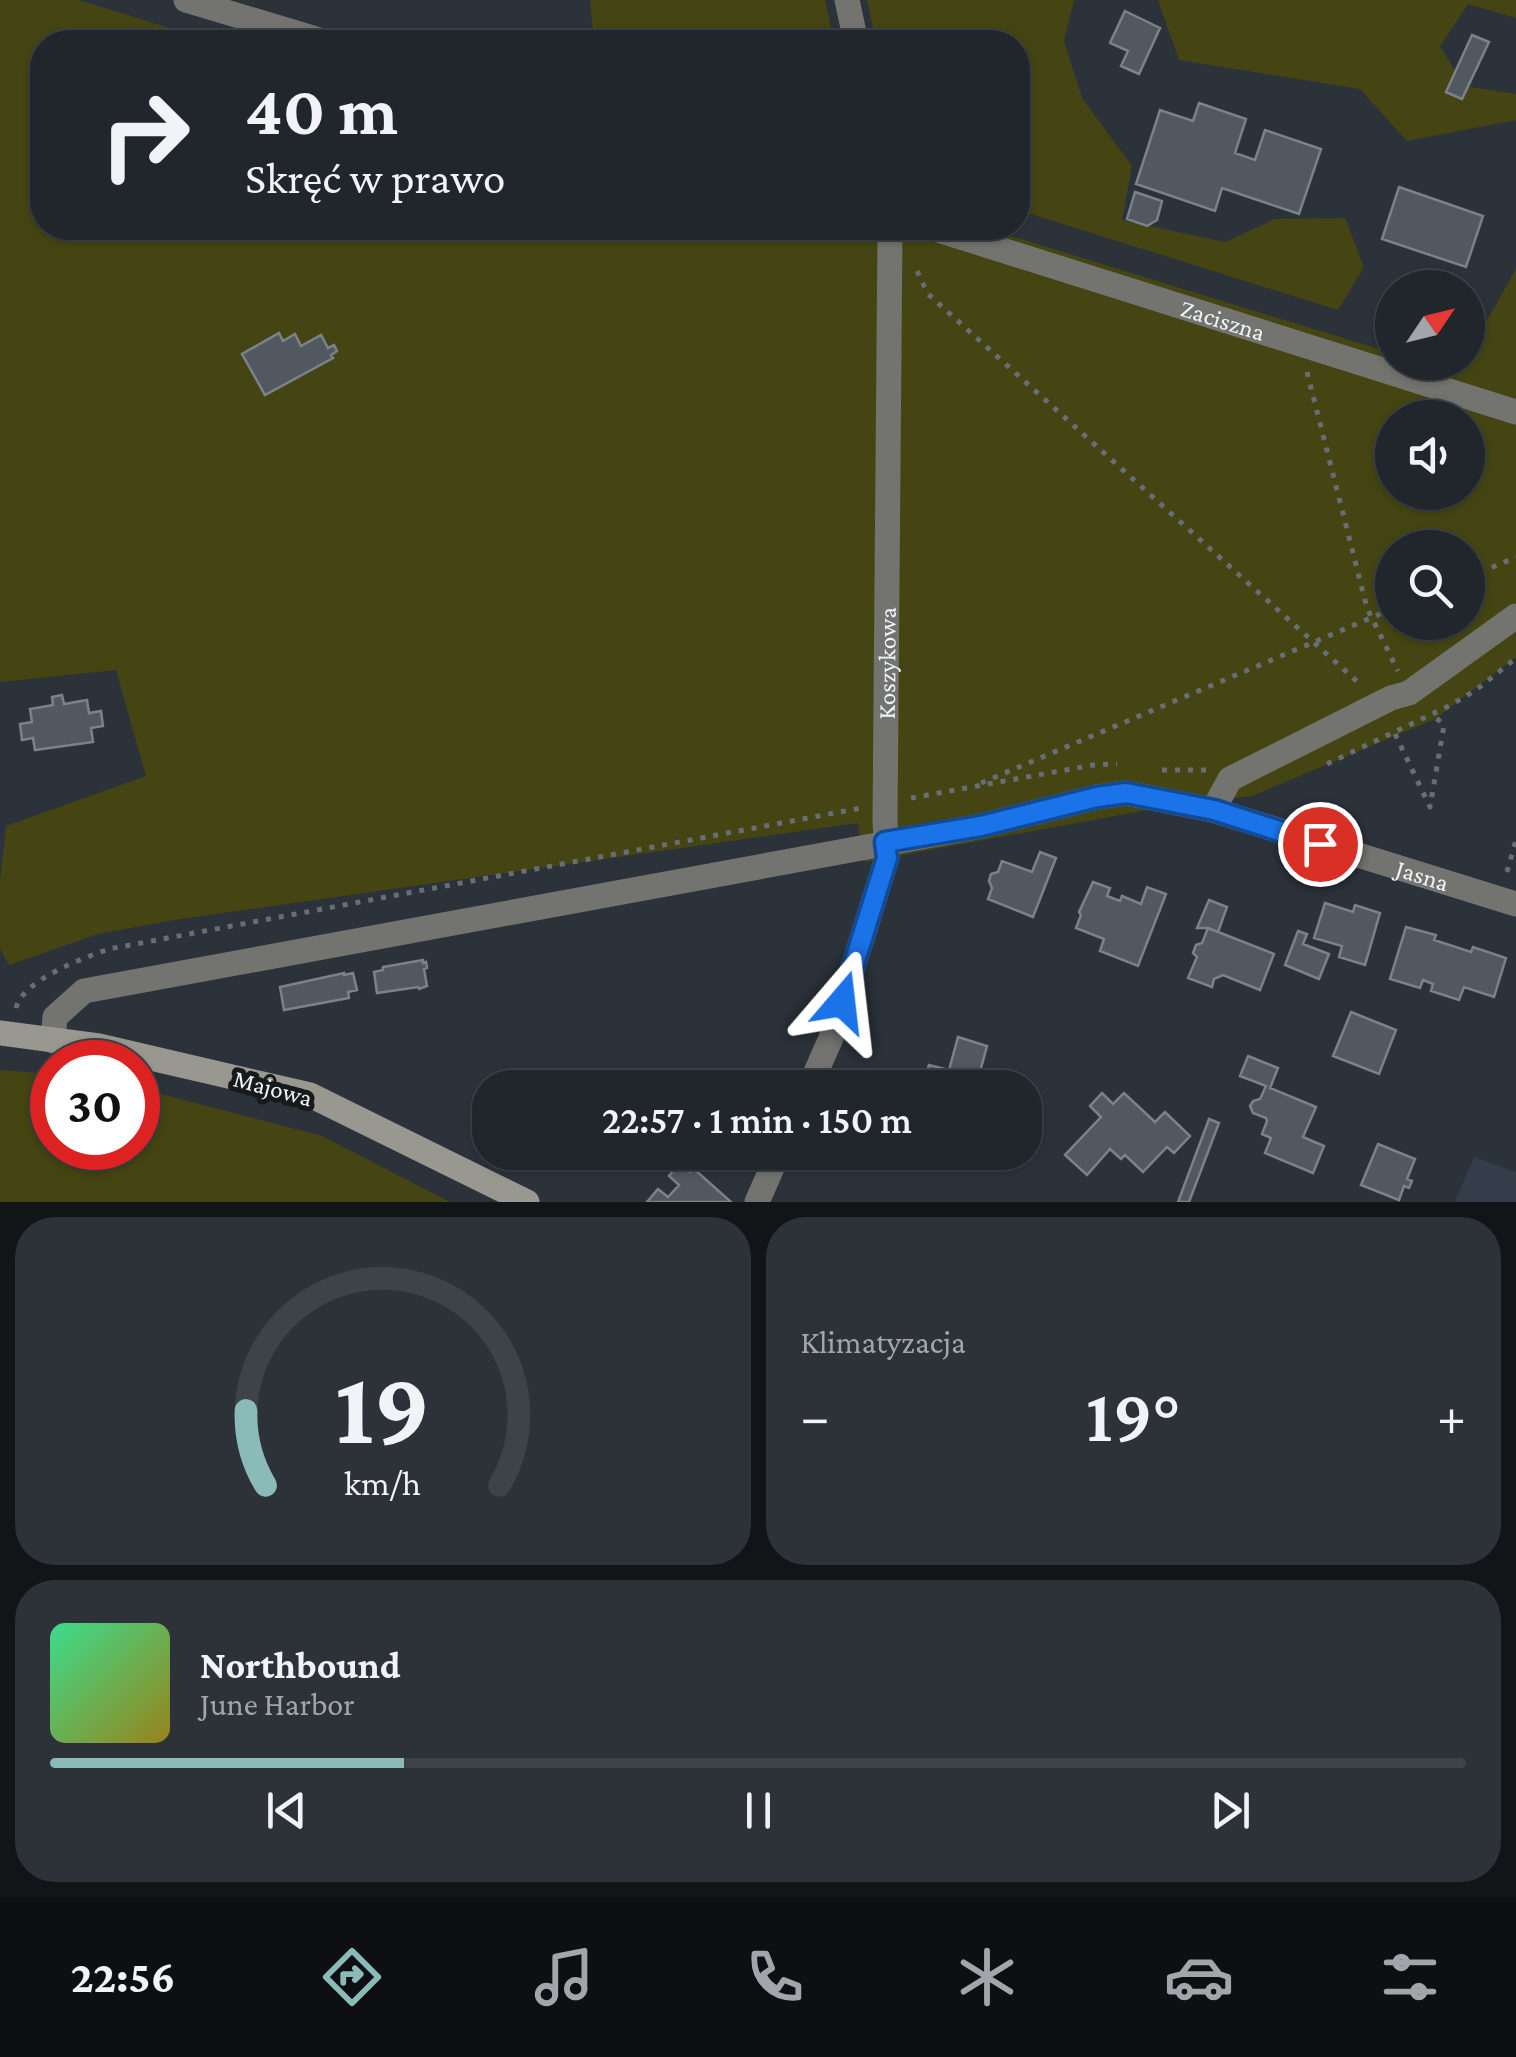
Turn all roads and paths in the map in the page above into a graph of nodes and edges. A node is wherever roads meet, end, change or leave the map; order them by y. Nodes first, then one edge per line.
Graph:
1 (186, 0) edge
2 (847, 0) edge
3 (286, 30) edge
4 (853, 30) edge
5 (890, 240) edge
6 (970, 240) edge
7 (912, 260) dead end
8 (1309, 347) junction
9 (1516, 412) edge
10 (1516, 557) edge
11 (1485, 571) edge
12 (1516, 616) edge
13 (1375, 617) edge
14 (1372, 618) junction
15 (1314, 642) junction
16 (1516, 658) edge
17 (1409, 692) junction
18 (1380, 703) junction
19 (1433, 715) junction
20 (1395, 733) junction
21 (1131, 765) dead end
22 (1322, 765) dead end
23 (1151, 768) dead end
24 (1230, 778) junction
25 (969, 788) junction
26 (886, 803) junction
27 (1214, 810) junction
28 (1516, 840) edge
29 (885, 842) junction
30 (1508, 902) edge
31 (8, 1024) edge
32 (50, 1040) edge
33 (53, 1040) edge
34 (160, 1060) edge
35 (816, 1070) edge
36 (771, 1170) edge
37 (527, 1202) edge
38 (757, 1202) edge

1 - 3 street
2 - 4 street
5 - 26 street, Koszykowa
6 - 8 street, Zaciszna
7 - 15 path
8 - 9 street, Zaciszna
8 - 14 path
10 - 11 path
12 - 17 street
13 - 14 path
14 - 15 path
14 - 17 path
15 - 18 path
15 - 25 path
16 - 19 path
17 - 18 street
17 - 19 path
18 - 20 path
18 - 24 street
19 - 20 path
19 - 20 path
20 - 22 path
21 - 25 path
23 - 24 path
24 - 27 street
25 - 26 path
26 - 29 street, Koszykowa
26 - 31 path
27 - 29 street, Jasna
27 - 30 street, Jasna
28 - 30 path
29 - 33 street, Jasna
29 - 35 street, Koszykowa
31 - 32 street, Majowa
34 - 37 street, Majowa
36 - 38 street

